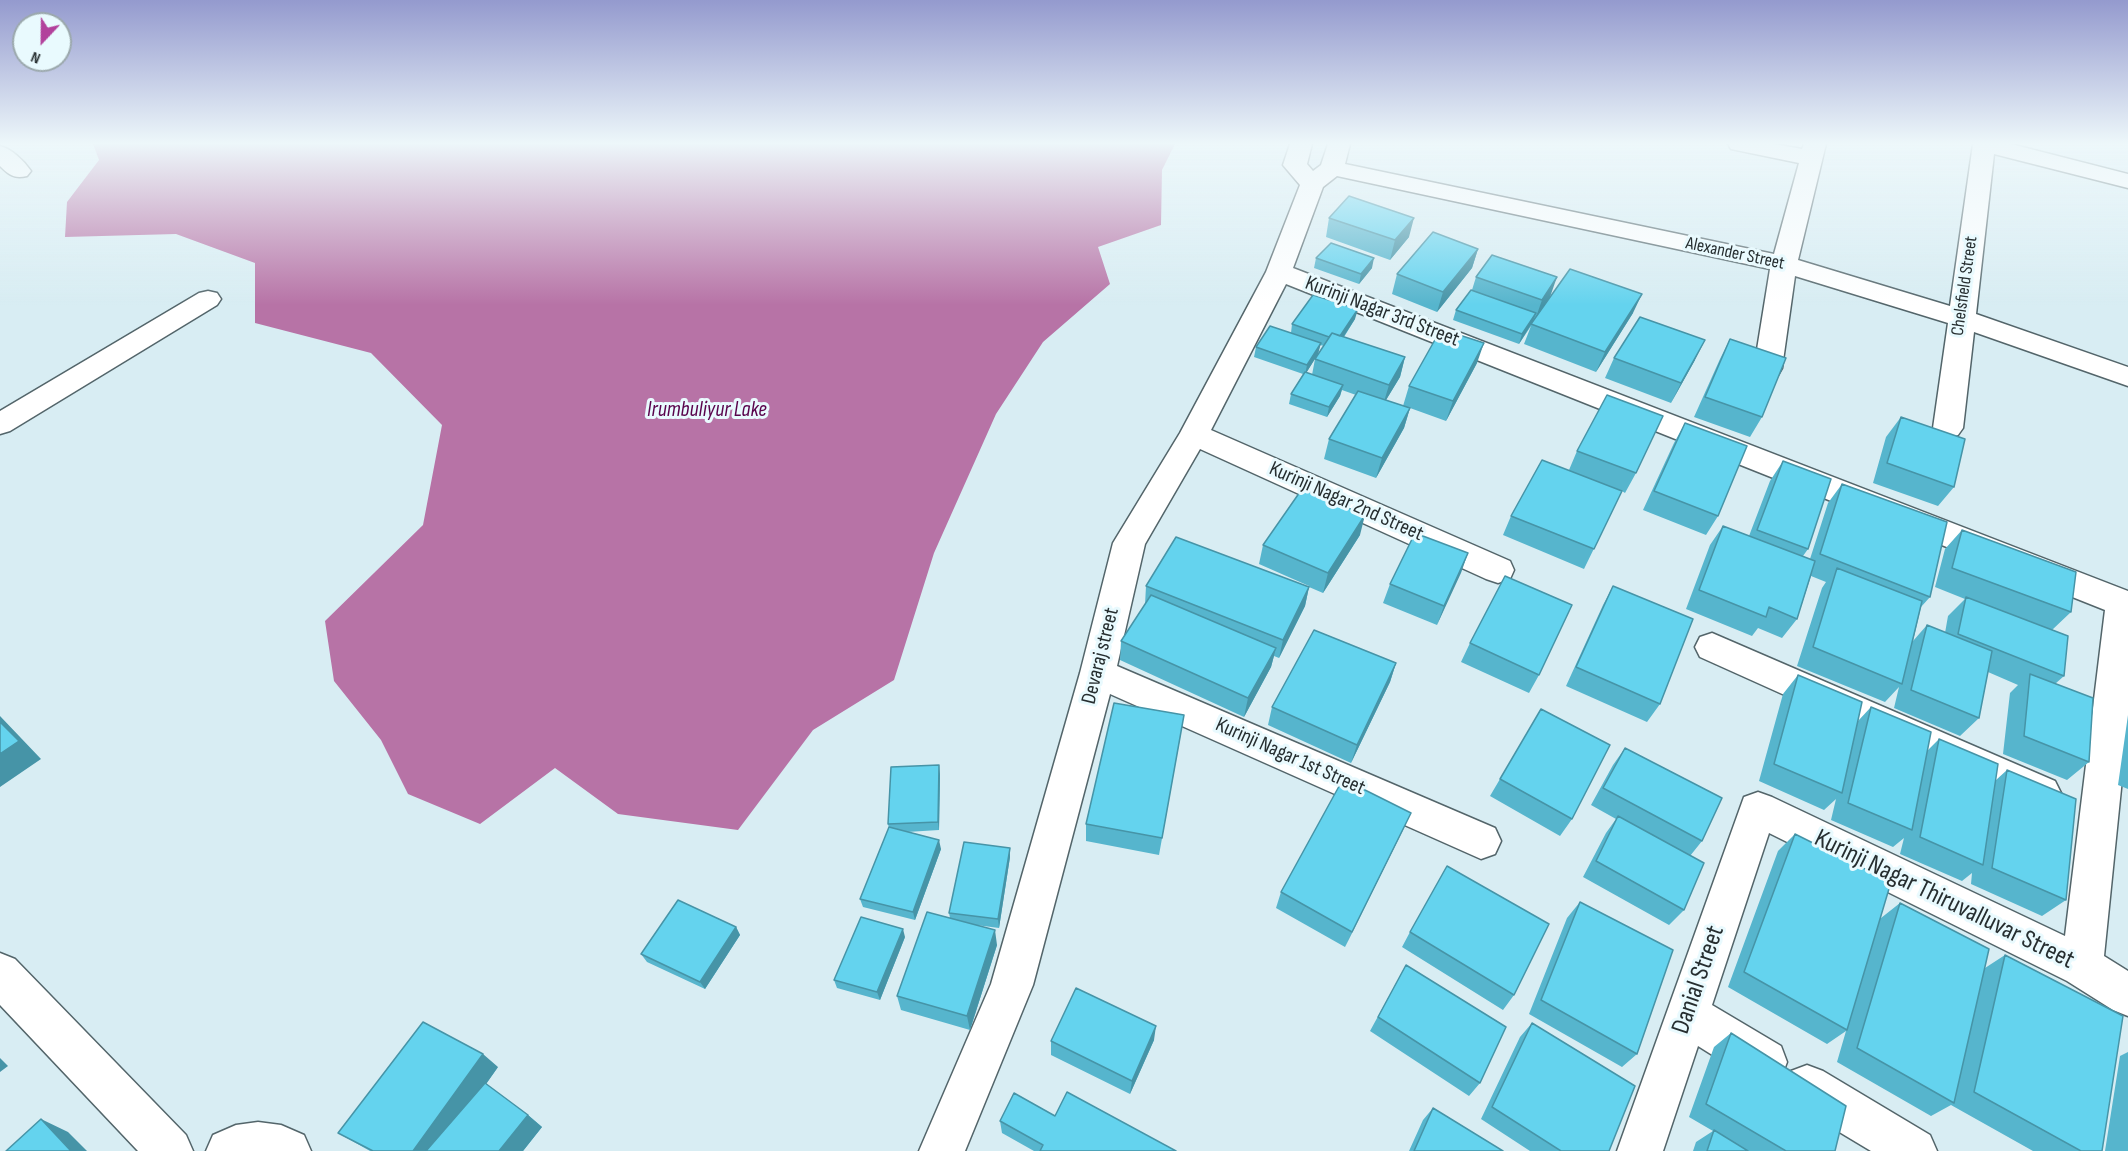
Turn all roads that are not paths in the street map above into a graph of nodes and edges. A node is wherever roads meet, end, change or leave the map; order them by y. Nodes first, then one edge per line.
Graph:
1 (1313, 198) edge
2 (1479, 198) edge
3 (1801, 198) edge
4 (1977, 198) edge
5 (1784, 264) junction
6 (1279, 272) junction
7 (208, 299) dead end
8 (1960, 318) junction
9 (1768, 368) edge
10 (2128, 377) edge
11 (0, 424) edge
12 (1948, 428) dead end
13 (1194, 434) junction
14 (1498, 570) dead end
15 (1712, 647) dead end
16 (1098, 673) junction
17 (1758, 809) joint
18 (2098, 818) junction
19 (1481, 841) dead end
20 (2082, 966) junction
21 (0, 974) edge
22 (2128, 995) edge
23 (1686, 1015) junction
24 (170, 1151) edge
25 (229, 1151) edge
26 (288, 1151) edge
27 (942, 1151) edge
28 (1640, 1151) edge
29 (1914, 1151) edge

1 - 6 street, Devaraj street
2 - 5 street, Alexander Street
3 - 5 street
4 - 8 street, Chelsfield Street
5 - 8 street, Alexander Street
5 - 9 street
6 - 13 street, Devaraj street
6 - 18 street, Kurinji Nagar 3rd Street
7 - 11 street
8 - 10 street, Alexander Street
8 - 12 street, Chelsfield Street
13 - 14 street, Kurinji Nagar 2nd Street
13 - 16 street, Devaraj street
15 - 18 street
16 - 19 street, Kurinji Nagar 1st Street
16 - 27 street, Devaraj street
17 - 20 street, Kurinji Nagar Thiruvalluvar Street
17 - 23 street, Danial Street
18 - 20 street
20 - 22 street, Kurinji Nagar Thiruvalluvar Street
21 - 24 street
23 - 28 street, Danial Street
23 - 29 street
25 - 26 street

